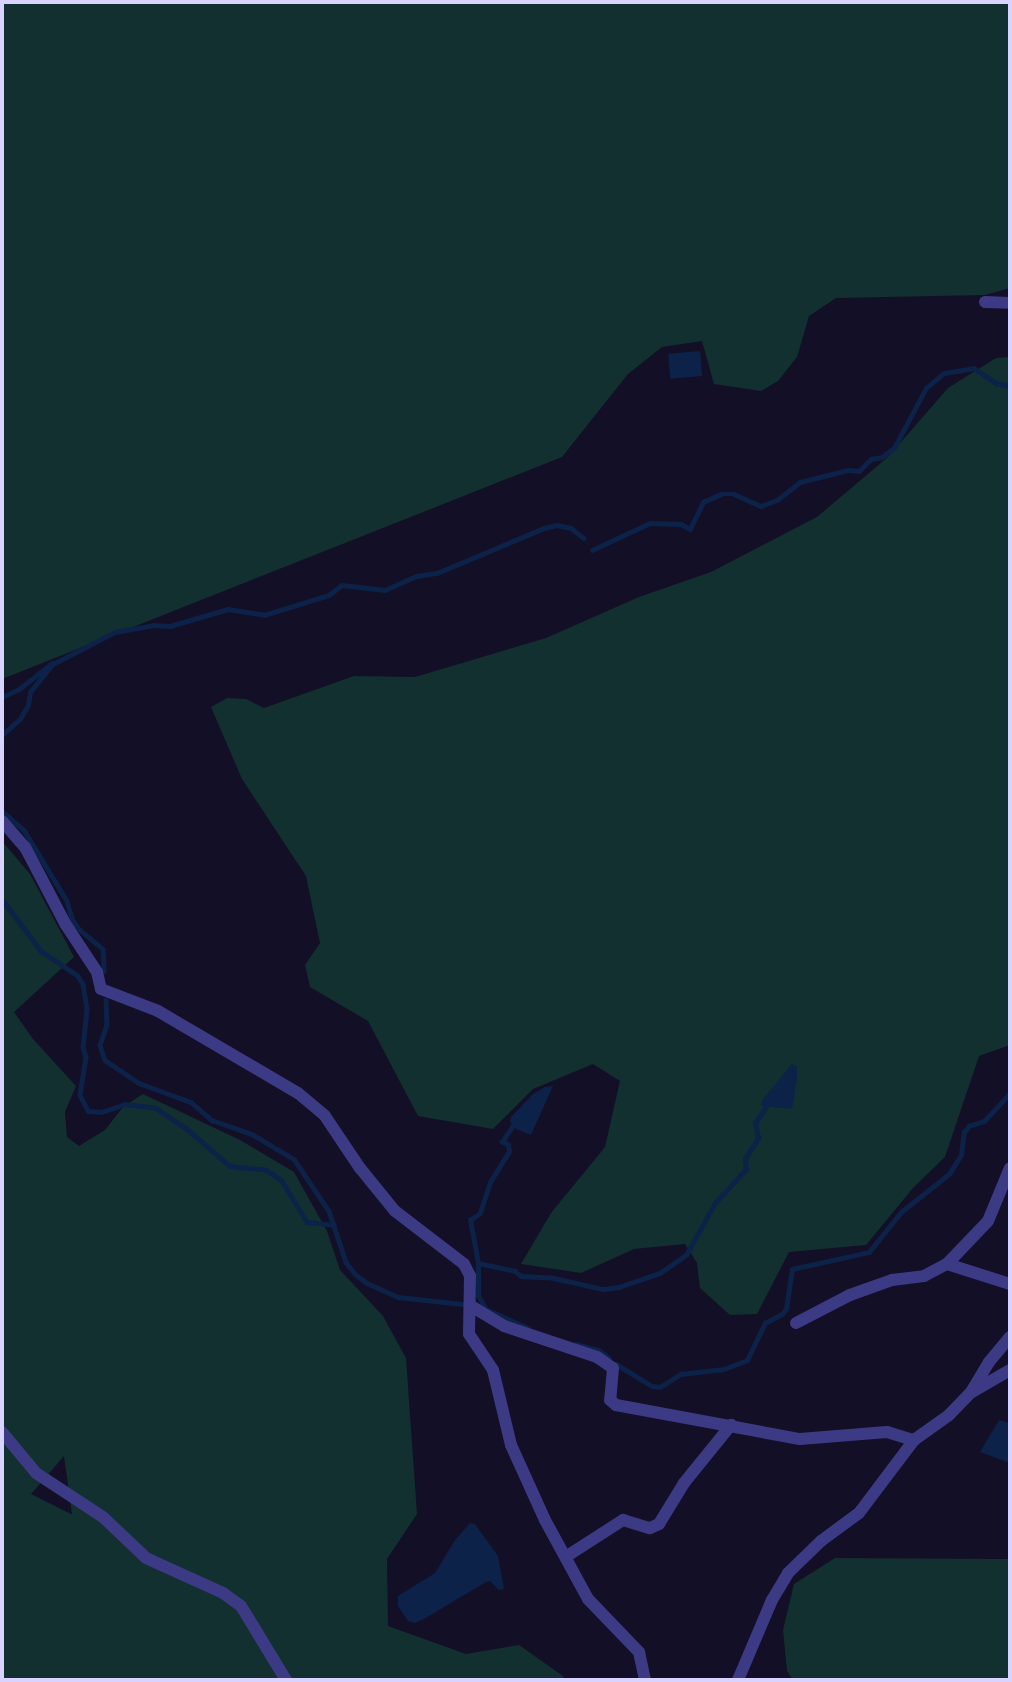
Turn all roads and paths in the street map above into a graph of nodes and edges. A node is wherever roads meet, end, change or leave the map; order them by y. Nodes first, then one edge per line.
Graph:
1 (985, 302) dead end
2 (1010, 303) edge
3 (2, 821) edge
4 (1010, 1168) edge
5 (947, 1264) junction
6 (1010, 1284) edge
7 (471, 1306) junction
8 (796, 1322) dead end
9 (1010, 1337) edge
10 (1010, 1370) edge
11 (971, 1392) junction
12 (731, 1425) junction
13 (2, 1432) edge
14 (914, 1440) junction
15 (567, 1556) junction
16 (286, 1680) edge
17 (645, 1680) edge
18 (738, 1680) edge

1 - 2 street
3 - 7 street
4 - 5 street
5 - 6 street
5 - 8 street
7 - 12 street
7 - 15 street
9 - 11 street
10 - 11 street
11 - 14 street
12 - 14 street
12 - 15 street
13 - 16 street
14 - 18 street
15 - 17 street

